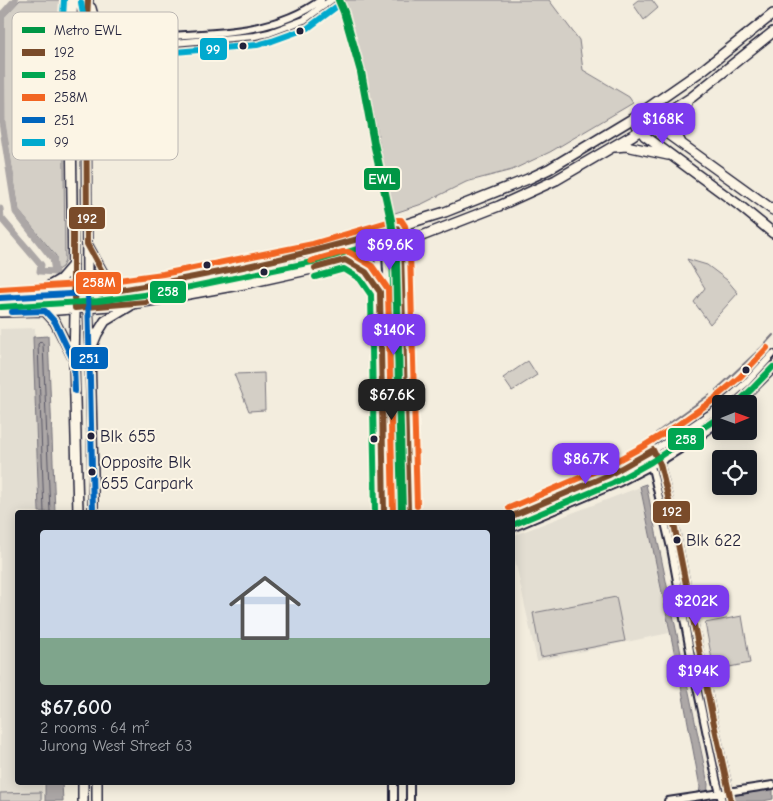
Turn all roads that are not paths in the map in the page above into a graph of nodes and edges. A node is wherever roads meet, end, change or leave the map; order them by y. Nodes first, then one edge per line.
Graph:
1 (321, 0) edge
2 (331, 0) edge
3 (773, 14) edge
4 (773, 32) edge
5 (178, 36) edge
6 (178, 40) edge
7 (692, 97) junction
8 (648, 109) junction
9 (632, 120) junction
10 (654, 120) junction
11 (640, 130) junction
12 (682, 145) junction
13 (612, 147) junction
14 (671, 155) junction
15 (72, 160) edge
16 (86, 160) edge
17 (773, 210) edge
18 (396, 228) junction
19 (773, 233) edge
20 (377, 234) junction
21 (87, 244) junction
22 (399, 244) junction
23 (378, 251) junction
24 (345, 260) junction
25 (73, 265) junction
26 (120, 290) junction
27 (380, 292) junction
28 (88, 293) junction
29 (74, 294) junction
30 (31, 296) junction
31 (0, 298) edge
32 (132, 304) junction
33 (75, 308) junction
34 (89, 308) junction
35 (45, 311) junction
36 (0, 312) edge
37 (90, 350) junction
38 (773, 354) edge
39 (74, 362) junction
40 (773, 369) edge
41 (732, 395) edge
42 (747, 395) edge
43 (712, 413) edge
44 (712, 427) edge
45 (653, 450) junction
46 (646, 455) junction
47 (659, 462) junction
48 (651, 466) junction
49 (78, 510) edge
50 (93, 510) edge
51 (384, 510) edge
52 (409, 510) edge
53 (515, 515) edge
54 (515, 527) edge
55 (83, 785) edge
56 (97, 785) edge
57 (394, 785) edge
58 (410, 785) edge
59 (773, 785) edge
60 (729, 791) junction
61 (720, 793) junction
62 (83, 801) edge
63 (97, 801) edge
64 (394, 801) edge
65 (410, 801) edge
66 (668, 801) edge
67 (722, 801) edge
68 (731, 801) edge

1 - 5 street
2 - 6 street
3 - 8 main road
4 - 7 main road
7 - 10 main road
7 - 12 main road
8 - 9 main road
8 - 10 main road
9 - 11 main road
9 - 18 main road
10 - 11 main road
10 - 12 main road
11 - 13 main road
11 - 14 main road
12 - 17 main road
13 - 14 main road
13 - 22 main road
14 - 19 main road
15 - 25 main road
16 - 21 main road
18 - 20 main road
18 - 22 street
20 - 23 street
20 - 26 main road
21 - 26 main road
21 - 28 main road
22 - 23 main road
22 - 52 street
23 - 24 main road
23 - 27 street
24 - 27 main road
24 - 32 main road
25 - 29 main road
25 - 30 main road
26 - 28 main road
27 - 51 street
28 - 29 main road
28 - 34 main road
29 - 30 main road
29 - 33 main road
30 - 31 main road
32 - 34 main road
32 - 37 main road
33 - 34 main road
33 - 35 main road
33 - 39 main road
34 - 37 main road
35 - 36 main road
35 - 39 main road
37 - 50 main road
38 - 41 street
39 - 49 main road
40 - 42 street
43 - 45 street
44 - 47 street
45 - 46 street
45 - 47 street
46 - 48 street
46 - 53 street
47 - 48 street
47 - 60 street
48 - 54 street
48 - 61 street
55 - 62 main road
56 - 63 main road
57 - 64 street
58 - 65 street
59 - 60 street
60 - 61 street
60 - 68 street
61 - 66 street
61 - 67 street

